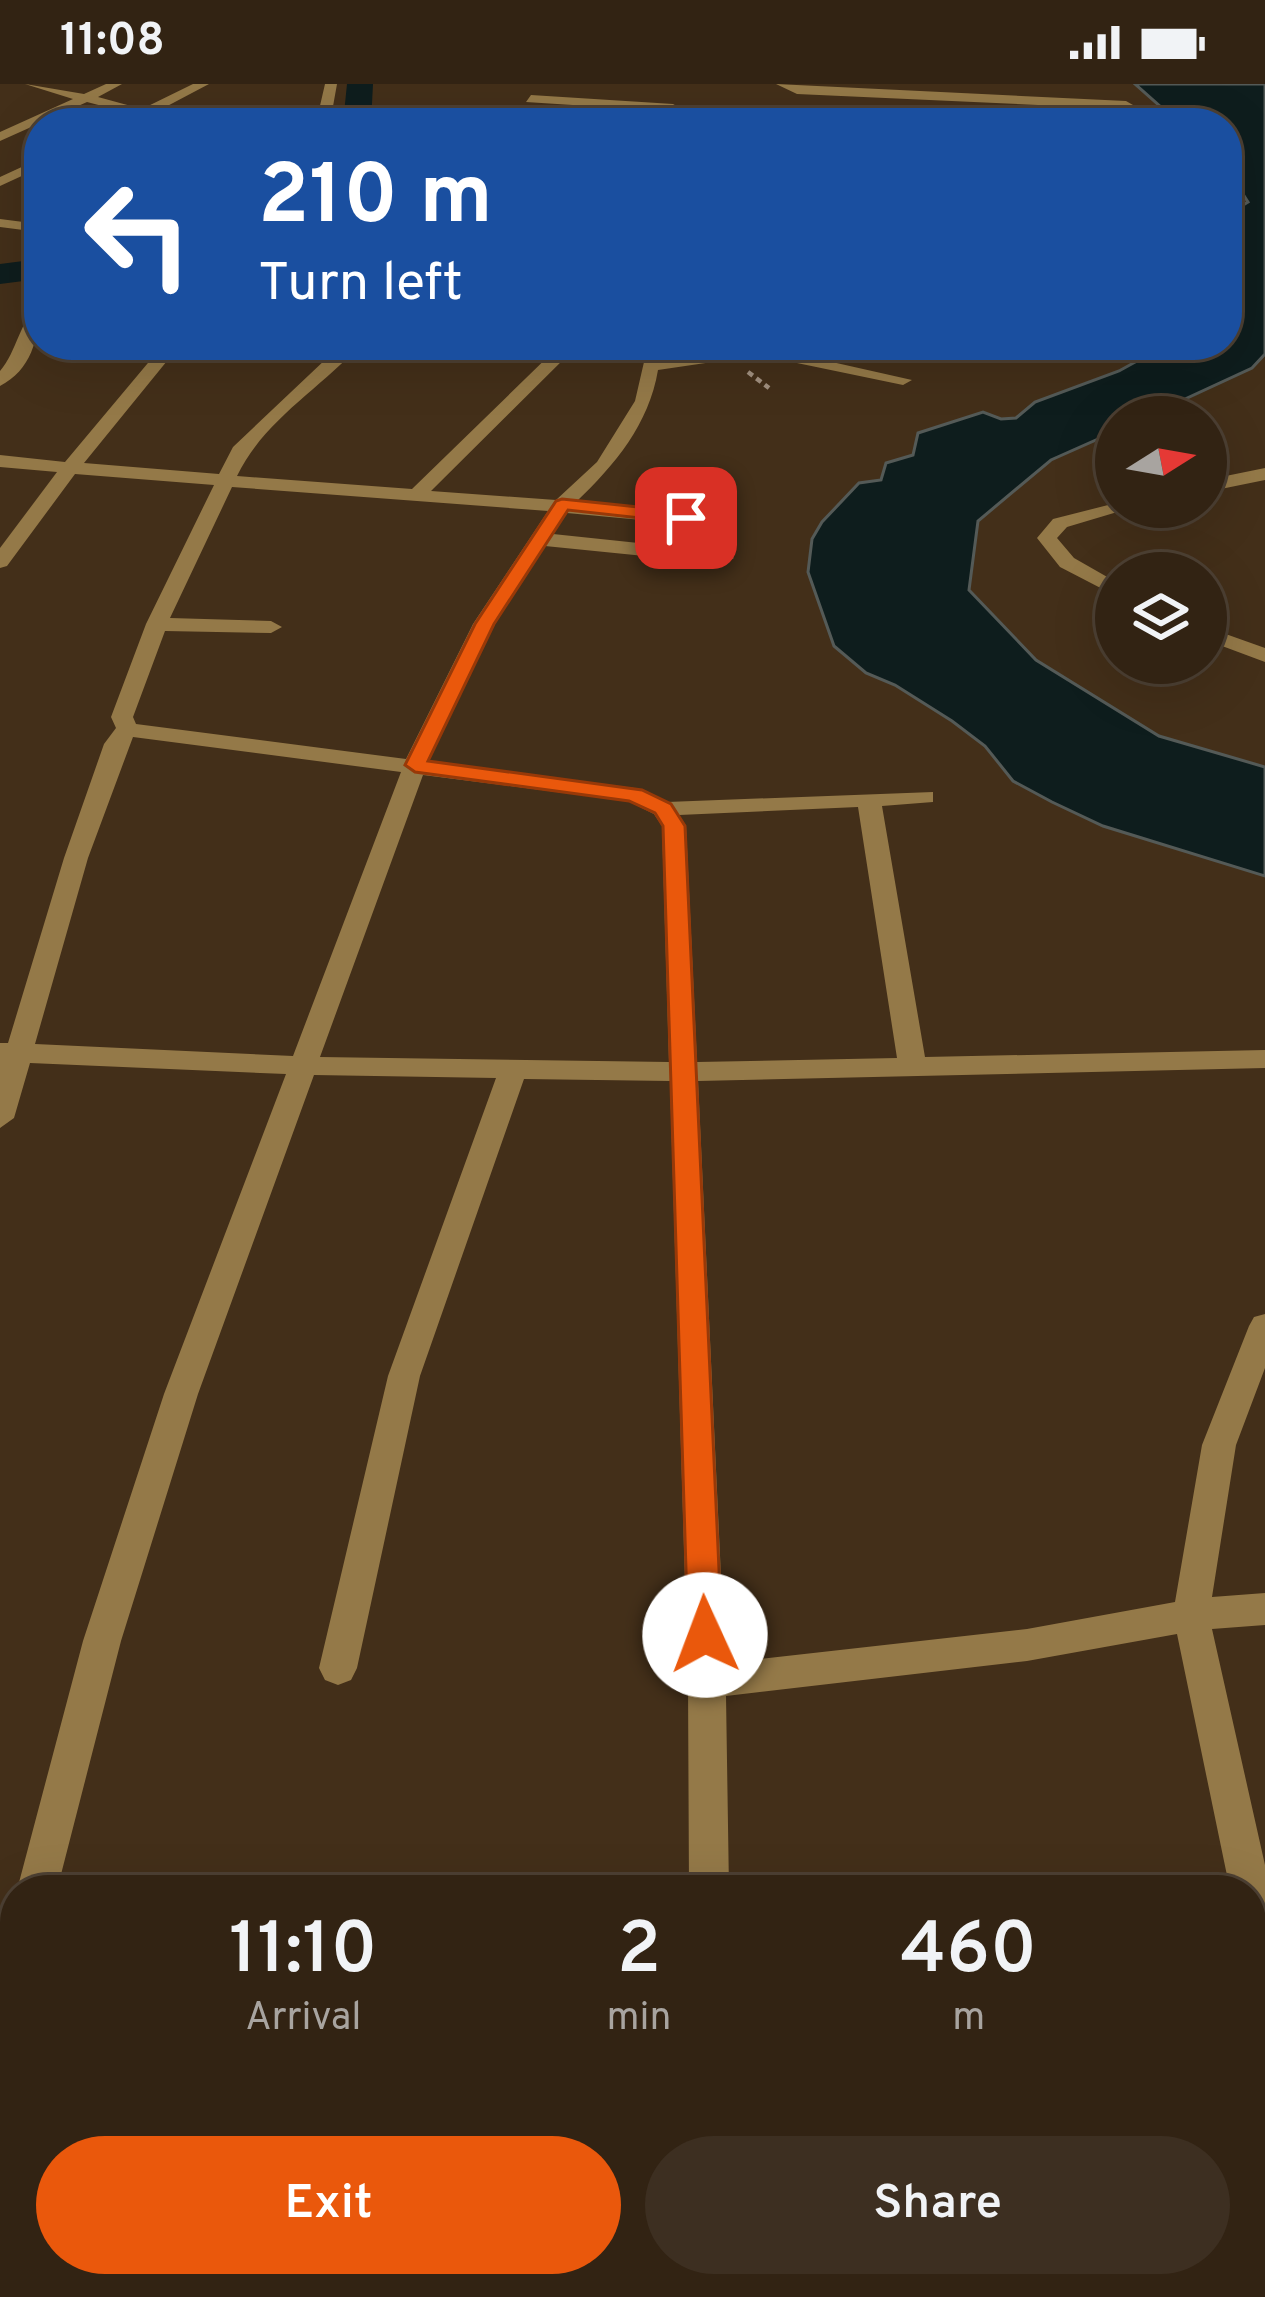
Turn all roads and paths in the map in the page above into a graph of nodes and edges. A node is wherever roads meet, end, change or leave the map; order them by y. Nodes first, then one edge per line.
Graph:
1 (31, 84) edge
2 (116, 84) edge
3 (203, 84) edge
4 (538, 84) edge
5 (782, 84) edge
6 (962, 84) edge
7 (1052, 85) edge
8 (977, 96) junction
9 (85, 98) junction
10 (1057, 102) junction
11 (1126, 105) dead end
12 (63, 108) edge
13 (124, 108) edge
14 (154, 108) edge
15 (637, 108) edge
16 (976, 108) edge
17 (1057, 108) edge
18 (24, 350) edge
19 (160, 360) edge
20 (336, 360) edge
21 (553, 360) edge
22 (694, 360) edge
23 (810, 360) edge
24 (829, 360) edge
25 (825, 363) junction
26 (903, 380) dead end
27 (0, 381) edge
28 (0, 461) edge
29 (70, 468) junction
30 (1265, 474) edge
31 (1227, 482) edge
32 (223, 483) junction
33 (419, 492) junction
34 (562, 505) junction
35 (1095, 515) edge
36 (728, 522) dead end
37 (540, 539) junction
38 (724, 558) dead end
39 (0, 562) edge
40 (1095, 579) edge
41 (157, 624) junction
42 (271, 627) dead end
43 (1227, 641) edge
44 (1265, 656) edge
45 (127, 728) junction
46 (415, 765) junction
47 (925, 796) dead end
48 (869, 799) junction
49 (663, 809) junction
50 (9, 1052) edge
51 (1265, 1059) edge
52 (307, 1066) junction
53 (912, 1066) junction
54 (513, 1070) junction
55 (682, 1072) junction
56 (0, 1118) edge
57 (1265, 1326) edge
58 (1265, 1609) edge
59 (1191, 1615) junction
60 (338, 1668) dead end
61 (707, 1682) junction
62 (41, 1875) edge
63 (709, 1875) edge
64 (1247, 1875) edge

1 - 9 street
2 - 9 street
3 - 14 street
4 - 15 street
5 - 8 street
6 - 8 street
7 - 10 street
8 - 10 street
8 - 16 street
9 - 12 street
9 - 13 street
10 - 11 street
10 - 17 street
18 - 27 street
19 - 29 street
20 - 32 street
21 - 33 street
22 - 34 street
23 - 25 street
24 - 25 street
25 - 26 street
28 - 29 street
29 - 32 street
29 - 39 street
30 - 31 street
32 - 33 street
32 - 41 street
33 - 34 street
34 - 36 street
34 - 37 street
35 - 40 street
37 - 38 street
37 - 46 street
41 - 42 street
41 - 45 street
43 - 44 street
45 - 46 street
45 - 50 street
46 - 49 street
46 - 52 street
47 - 48 street
48 - 49 street
48 - 53 street
49 - 55 street
50 - 52 street
50 - 56 street
51 - 53 street
52 - 54 street
52 - 62 street
53 - 55 street
54 - 55 street
54 - 60 street
55 - 61 street
57 - 59 street
58 - 59 street
59 - 61 street
59 - 64 street
61 - 63 street

